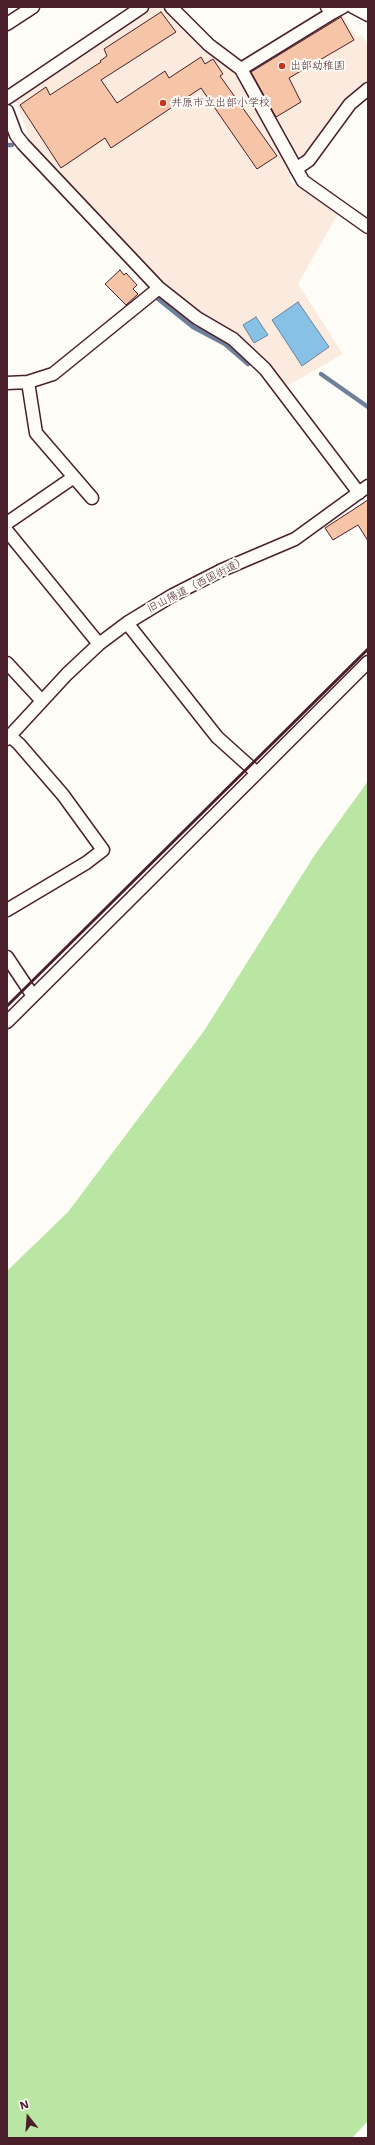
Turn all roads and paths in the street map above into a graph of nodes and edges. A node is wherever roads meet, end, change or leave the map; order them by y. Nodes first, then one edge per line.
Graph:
1 (33, 7) edge
2 (142, 7) edge
3 (171, 7) edge
4 (343, 7) edge
5 (353, 7) edge
6 (330, 10) edge
7 (368, 15) edge
8 (7, 24) edge
9 (241, 68) junction
10 (368, 89) edge
11 (7, 98) edge
12 (7, 111) edge
13 (296, 169) junction
14 (368, 227) edge
15 (159, 288) junction
16 (28, 382) junction
17 (7, 383) edge
18 (74, 476) junction
19 (363, 489) edge
20 (92, 498) dead end
21 (7, 523) edge
22 (7, 531) edge
23 (128, 623) junction
24 (99, 644) junction
25 (368, 662) edge
26 (7, 663) edge
27 (42, 701) junction
28 (8, 738) edge
29 (256, 774) junction
30 (7, 910) edge
31 (7, 956) edge
32 (33, 996) junction
33 (7, 1022) edge

1 - 8 street
2 - 11 street
3 - 9 street
4 - 6 street
5 - 7 street
6 - 9 street
9 - 13 street
10 - 13 street
12 - 15 street
13 - 14 street
15 - 16 street
15 - 19 street
16 - 17 street
16 - 18 street
18 - 20 street
18 - 21 street
19 - 23 street, 旧山陽道（西国街道）
22 - 24 street
23 - 24 street, 旧山陽道（西国街道）
23 - 29 street
24 - 27 street, 旧山陽道（西国街道）
25 - 29 street
26 - 27 street
27 - 28 street, 旧山陽道（西国街道）
28 - 30 street
29 - 32 street
31 - 32 street
32 - 33 street

